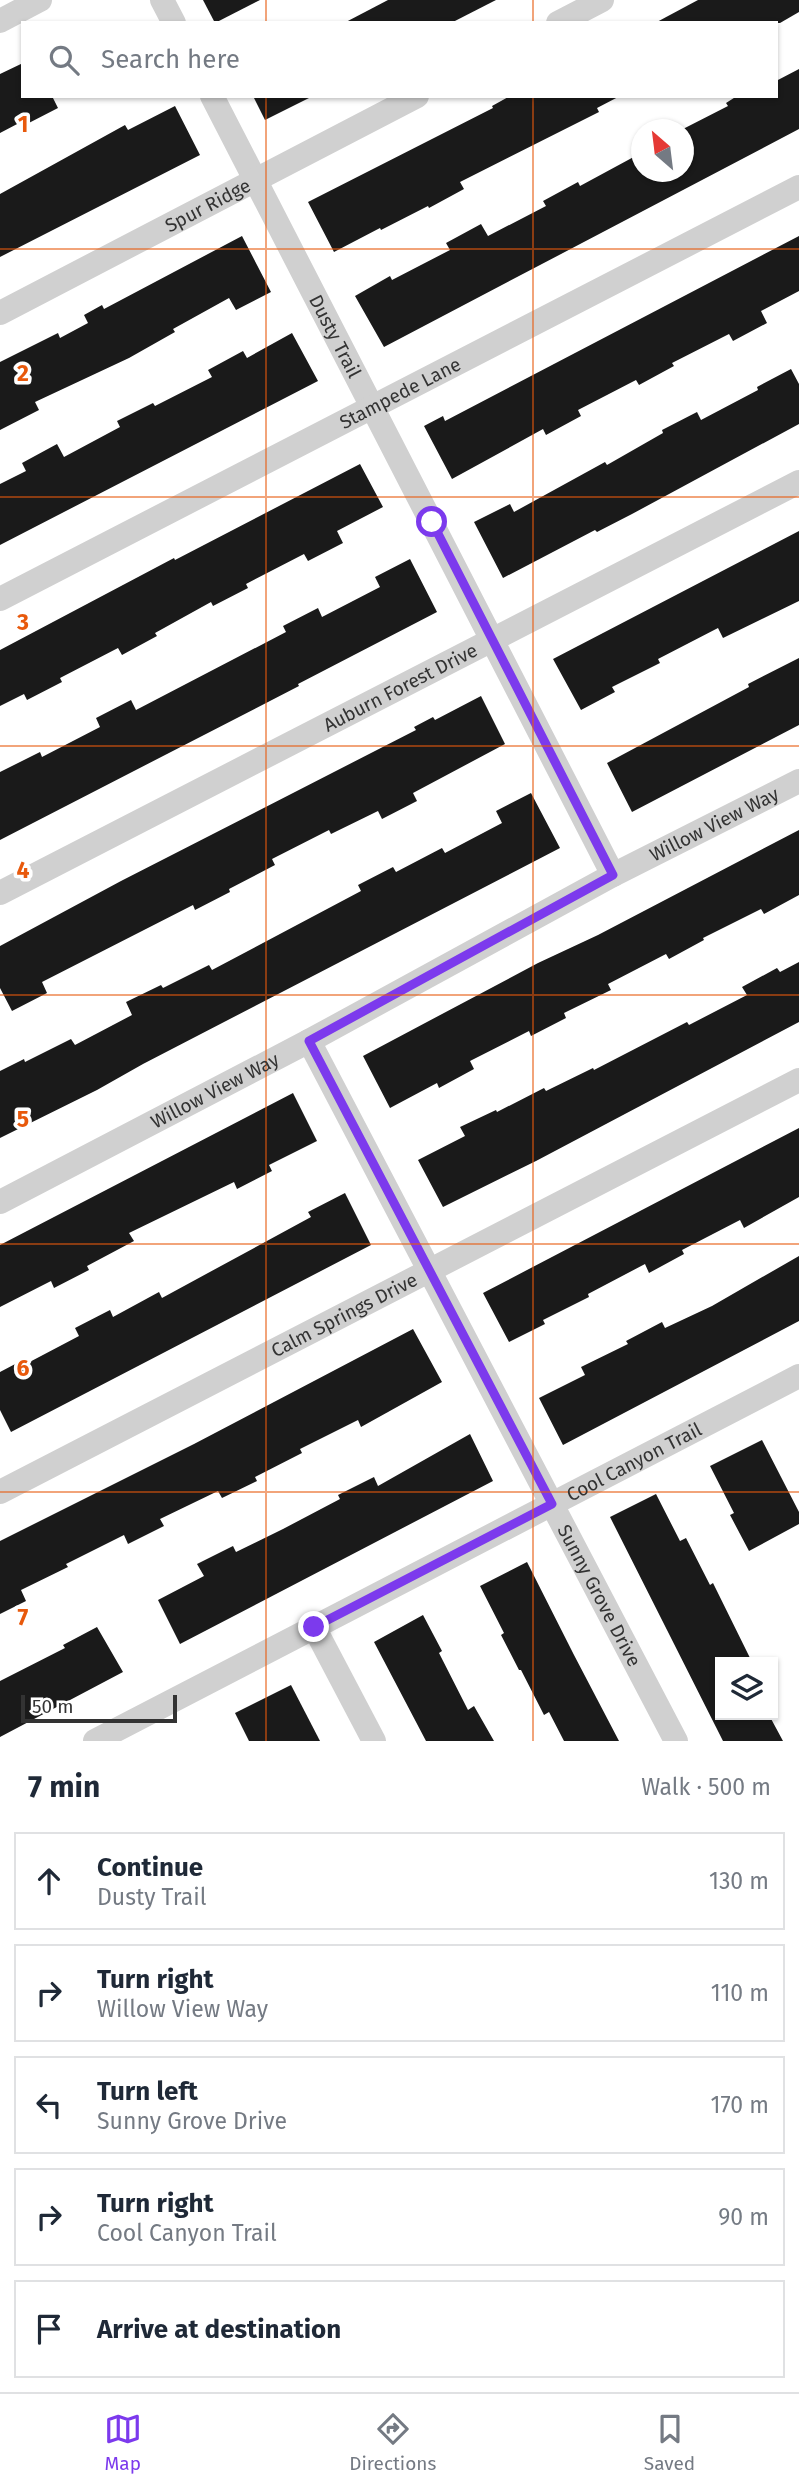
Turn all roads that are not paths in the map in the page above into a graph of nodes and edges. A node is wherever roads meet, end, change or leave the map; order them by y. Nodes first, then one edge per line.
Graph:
1 (40, 0) edge
2 (162, 0) edge
3 (602, 0) edge
4 (0, 21) edge
5 (173, 21) edge
6 (562, 21) edge
7 (213, 98) edge
8 (413, 98) edge
9 (256, 181) junction
10 (799, 187) edge
11 (0, 313) edge
12 (372, 407) junction
13 (799, 482) edge
14 (0, 599) edge
15 (492, 639) junction
16 (799, 781) edge
17 (613, 875) junction
18 (0, 893) edge
19 (309, 1041) junction
20 (799, 1080) edge
21 (0, 1202) edge
22 (429, 1269) junction
23 (796, 1385) edge
24 (0, 1492) edge
25 (552, 1504) junction
26 (314, 1627) junction
27 (95, 1741) edge
28 (374, 1741) edge
29 (677, 1741) edge

1 - 4 street
2 - 5 street
3 - 6 street
7 - 9 street, Dusty Trail
8 - 9 street, Spur Ridge
9 - 11 street, Spur Ridge
9 - 12 street, Dusty Trail
10 - 12 street, Stampede Lane
12 - 14 street, Stampede Lane
12 - 15 street, Dusty Trail
13 - 15 street, Auburn Forest Drive
15 - 17 street, Dusty Trail
15 - 18 street, Auburn Forest Drive
16 - 17 street, Willow View Way
17 - 19 street, Willow View Way
19 - 21 street, Willow View Way
19 - 22 street, Sunny Grove Drive
20 - 22 street, Calm Springs Drive
22 - 24 street, Calm Springs Drive
22 - 25 street, Sunny Grove Drive
23 - 25 street, Cool Canyon Trail
25 - 26 street, Cool Canyon Trail
25 - 29 street, Sunny Grove Drive
26 - 27 street, Cool Canyon Trail
26 - 28 street

